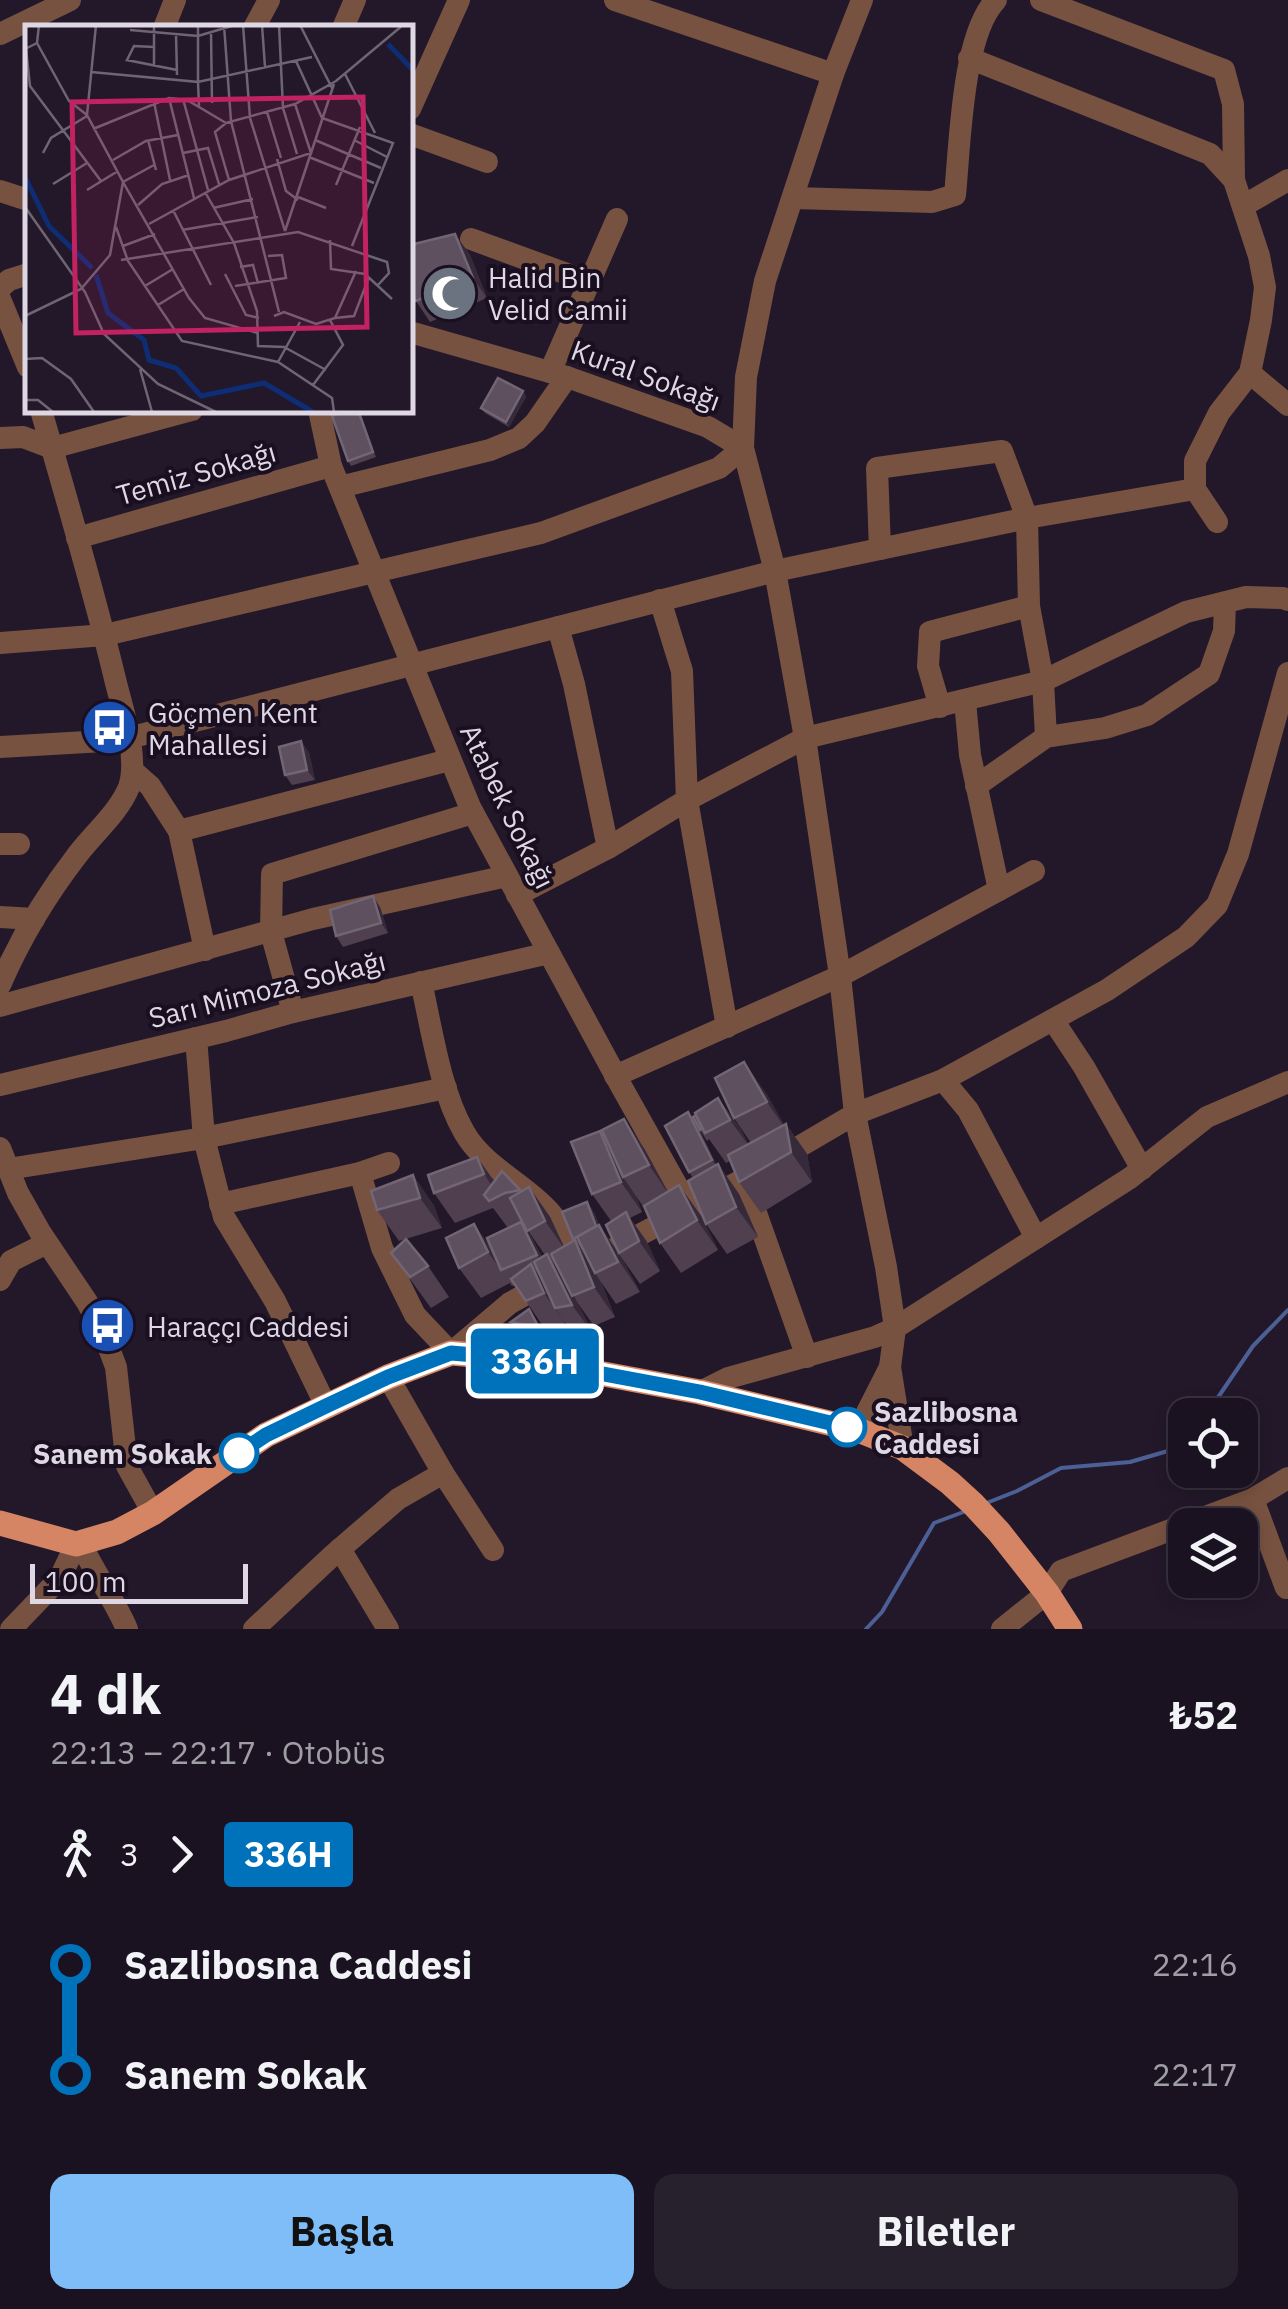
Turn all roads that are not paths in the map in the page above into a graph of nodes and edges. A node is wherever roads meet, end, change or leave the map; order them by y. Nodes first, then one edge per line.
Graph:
1 (70, 0) edge
2 (269, 0) edge
3 (355, 0) edge
4 (459, 0) edge
5 (615, 0) edge
6 (862, 0) edge
7 (996, 0) edge
8 (1041, 0) edge
9 (256, 25) edge
10 (343, 25) edge
11 (0, 34) edge
12 (970, 58) junction
13 (833, 74) junction
14 (412, 105) edge
15 (412, 135) edge
16 (487, 162) dead end
17 (1234, 180) junction
18 (1288, 180) edge
19 (0, 191) edge
20 (794, 198) junction
21 (25, 199) edge
22 (1243, 206) junction
23 (617, 219) dead end
24 (471, 239) dead end
25 (25, 275) edge
26 (589, 282) junction
27 (0, 288) edge
28 (0, 300) edge
29 (412, 333) edge
30 (25, 361) edge
31 (1250, 373) junction
32 (559, 374) junction
33 (1288, 405) edge
34 (42, 412) edge
35 (185, 412) edge
36 (319, 412) edge
37 (0, 438) edge
38 (52, 448) junction
39 (743, 448) junction
40 (335, 477) junction
41 (1196, 489) junction
42 (1026, 518) junction
43 (1217, 522) dead end
44 (77, 538) junction
45 (880, 548) junction
46 (775, 570) junction
47 (374, 571) junction
48 (660, 600) junction
49 (1288, 600) edge
50 (1225, 602) junction
51 (1029, 606) junction
52 (558, 627) junction
53 (105, 635) junction
54 (0, 642) edge
55 (411, 664) junction
56 (1288, 674) edge
57 (1043, 681) junction
58 (965, 701) junction
59 (940, 707) junction
60 (1046, 737) junction
61 (128, 738) junction
62 (805, 738) junction
63 (0, 747) edge
64 (449, 760) junction
65 (132, 772) junction
66 (976, 786) junction
67 (687, 800) junction
68 (473, 813) junction
69 (179, 831) junction
70 (608, 848) junction
71 (1034, 871) dead end
72 (512, 885) junction
73 (999, 890) junction
74 (0, 917) edge
75 (34, 919) junction
76 (271, 932) junction
77 (205, 950) junction
78 (549, 952) junction
79 (840, 976) junction
80 (421, 982) junction
81 (0, 985) edge
82 (0, 1006) edge
83 (293, 1012) junction
84 (1053, 1020) junction
85 (727, 1027) junction
86 (196, 1038) junction
87 (615, 1076) junction
88 (943, 1080) junction
89 (1288, 1082) edge
90 (0, 1085) edge
91 (446, 1088) junction
92 (854, 1114) junction
93 (204, 1138) junction
94 (4, 1159) edge
95 (390, 1163) dead end
96 (1142, 1169) junction
97 (360, 1174) junction
98 (744, 1179) junction
99 (220, 1204) junction
100 (690, 1209) junction
101 (1036, 1238) junction
102 (48, 1243) junction
103 (580, 1266) junction
104 (0, 1280) edge
105 (895, 1328) junction
106 (451, 1353) junction
107 (807, 1356) junction
108 (890, 1367) junction
109 (388, 1377) junction
110 (700, 1392) junction
111 (326, 1406) junction
112 (858, 1430) junction
113 (902, 1448) junction
114 (444, 1473) junction
115 (1288, 1478) edge
116 (1253, 1499) junction
117 (153, 1513) junction
118 (0, 1522) edge
119 (78, 1543) junction
120 (340, 1550) junction
121 (492, 1550) dead end
122 (1286, 1588) edge
123 (1047, 1594) junction
124 (1007, 1628) edge
125 (11, 1629) edge
126 (127, 1629) edge
127 (254, 1629) edge
128 (388, 1629) edge
129 (1070, 1629) edge

1 - 11 street
2 - 9 street
3 - 10 street
4 - 14 street
5 - 13 street
6 - 13 street
7 - 12 street
8 - 17 street
12 - 17 street
12 - 20 street
13 - 20 street
15 - 16 street
17 - 22 street
18 - 22 street
19 - 21 street
20 - 39 street
22 - 31 street
23 - 26 street, Temiz Sokağı
24 - 26 street
25 - 27 street
26 - 32 street, Temiz Sokağı
28 - 30 street
29 - 32 street, Kural Sokağı
31 - 33 street
31 - 41 street
32 - 39 street, Kural Sokağı
32 - 40 street, Temiz Sokağı
34 - 38 street
35 - 38 street
36 - 40 street, Atabek Sokağı
37 - 38 street
38 - 44 street
39 - 46 street
39 - 47 street
40 - 44 street, Temiz Sokağı
40 - 47 street, Atabek Sokağı
41 - 42 street
41 - 43 street
42 - 45 street
42 - 45 street
42 - 51 street
44 - 53 street
45 - 46 street
46 - 48 street
46 - 62 street
47 - 53 street
47 - 55 street, Atabek Sokağı
48 - 52 street
48 - 67 street
49 - 50 street
50 - 57 street
50 - 60 street
51 - 57 street
51 - 59 street
52 - 55 street
52 - 70 street
53 - 54 street
53 - 61 street
55 - 61 street
55 - 64 street, Atabek Sokağı
56 - 84 street
57 - 58 street
57 - 60 street
58 - 59 street
58 - 66 street
59 - 62 street
60 - 66 street
61 - 63 street
61 - 65 street
62 - 67 street
62 - 79 street
64 - 68 street, Atabek Sokağı
64 - 69 street
65 - 69 street
65 - 75 street
66 - 73 street
67 - 70 street
67 - 85 street
68 - 72 street, Atabek Sokağı
68 - 76 street
69 - 77 street
70 - 72 street
71 - 73 street
72 - 76 street
72 - 78 street, Atabek Sokağı
73 - 79 street
74 - 75 street
75 - 81 street
76 - 77 street
76 - 83 street
77 - 82 street
78 - 80 street, Sarı Mimoza Sokağı
78 - 87 street, Atabek Sokağı
79 - 85 street
79 - 92 street
80 - 83 street, Sarı Mimoza Sokağı
80 - 91 street
83 - 86 street, Sarı Mimoza Sokağı
84 - 88 street
84 - 96 street
85 - 87 street
86 - 90 street, Sarı Mimoza Sokağı
86 - 93 street
87 - 100 street, Atabek Sokağı
88 - 92 street
88 - 101 street
89 - 96 street
91 - 93 street
91 - 103 street
92 - 98 street
92 - 105 street
93 - 94 street
93 - 99 street
94 - 102 street
95 - 97 street
96 - 101 street
97 - 99 street
97 - 106 street
98 - 100 street
98 - 107 street
99 - 111 street
100 - 103 street
101 - 105 street
102 - 104 street
102 - 117 street
103 - 106 street
105 - 107 street
105 - 108 street
106 - 109 main road
106 - 110 main road
107 - 110 street
108 - 112 street
108 - 113 street
109 - 111 main road
109 - 114 street
110 - 112 main road
111 - 117 main road
112 - 113 main road
113 - 123 main road
114 - 120 street
114 - 121 street
115 - 116 street
116 - 122 street
116 - 123 street
117 - 119 main road
118 - 119 main road
119 - 125 street
119 - 126 street
120 - 127 street
120 - 128 street
123 - 124 street
123 - 129 main road

